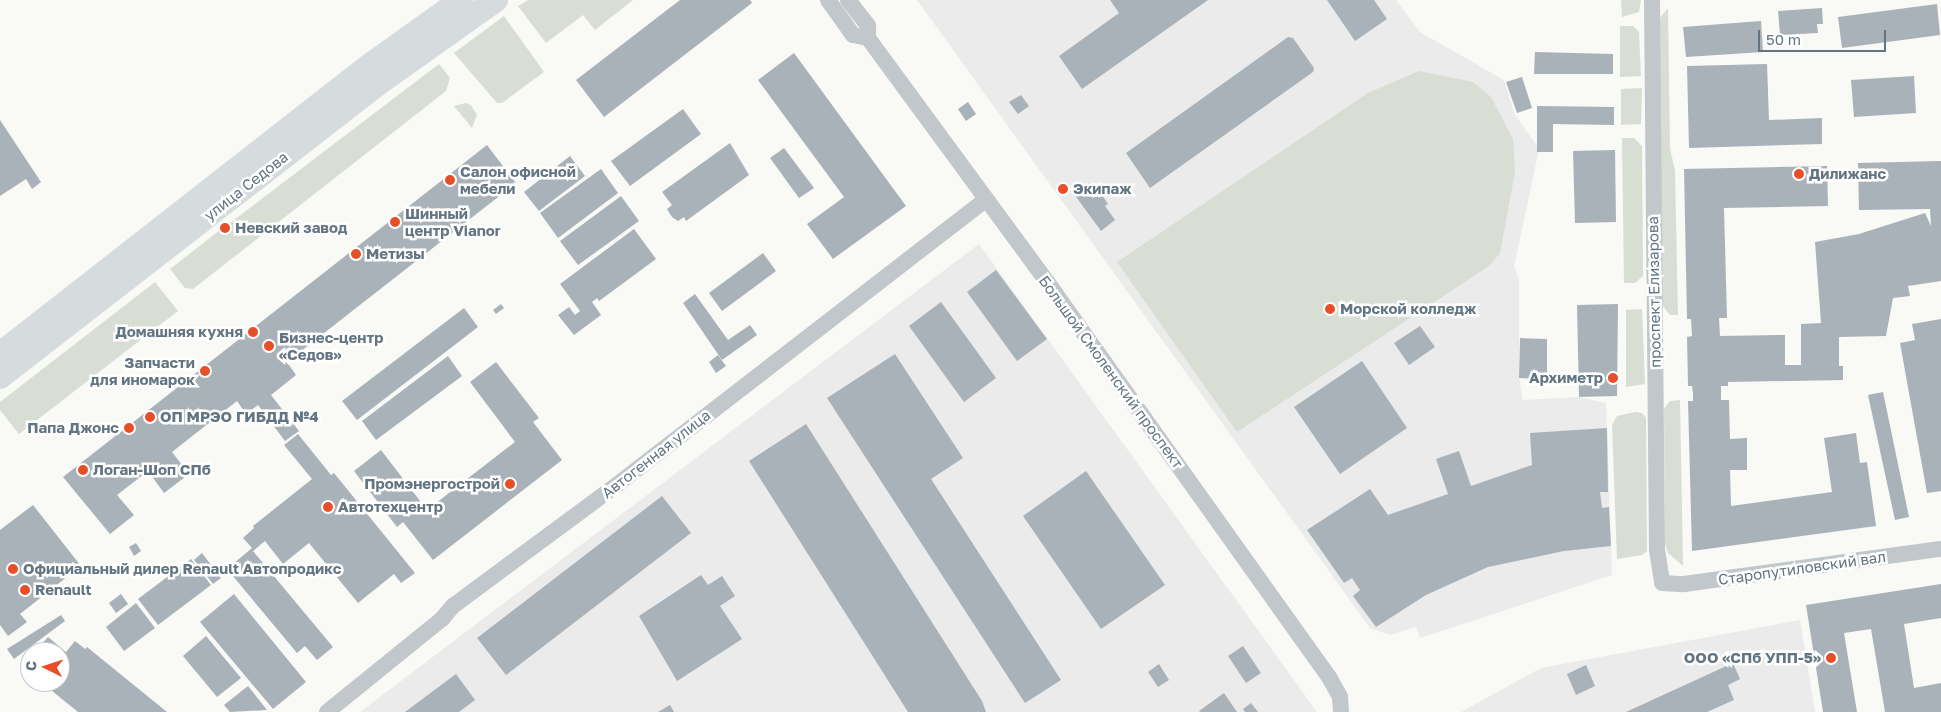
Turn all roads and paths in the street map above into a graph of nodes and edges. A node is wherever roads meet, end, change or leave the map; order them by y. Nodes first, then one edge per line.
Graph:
1 (461, 0) edge
2 (496, 0) edge
3 (828, 0) edge
4 (848, 0) edge
5 (1652, 0) edge
6 (868, 38) junction
7 (986, 199) junction
8 (0, 354) edge
9 (0, 377) edge
10 (1941, 549) edge
11 (1662, 583) joint
12 (327, 712) edge
13 (1341, 712) edge

1 - 8 main road, улица Седова
2 - 9 main road, улица Седова
3 - 6 street, Большой Смоленский проспект
4 - 6 street, Большой Смоленский проспект
5 - 11 street, проспект Елизарова
6 - 7 street, Большой Смоленский проспект
7 - 12 street, Автогенная улица
7 - 13 street, Большой Смоленский проспект
10 - 11 street, Старопутиловский вал

